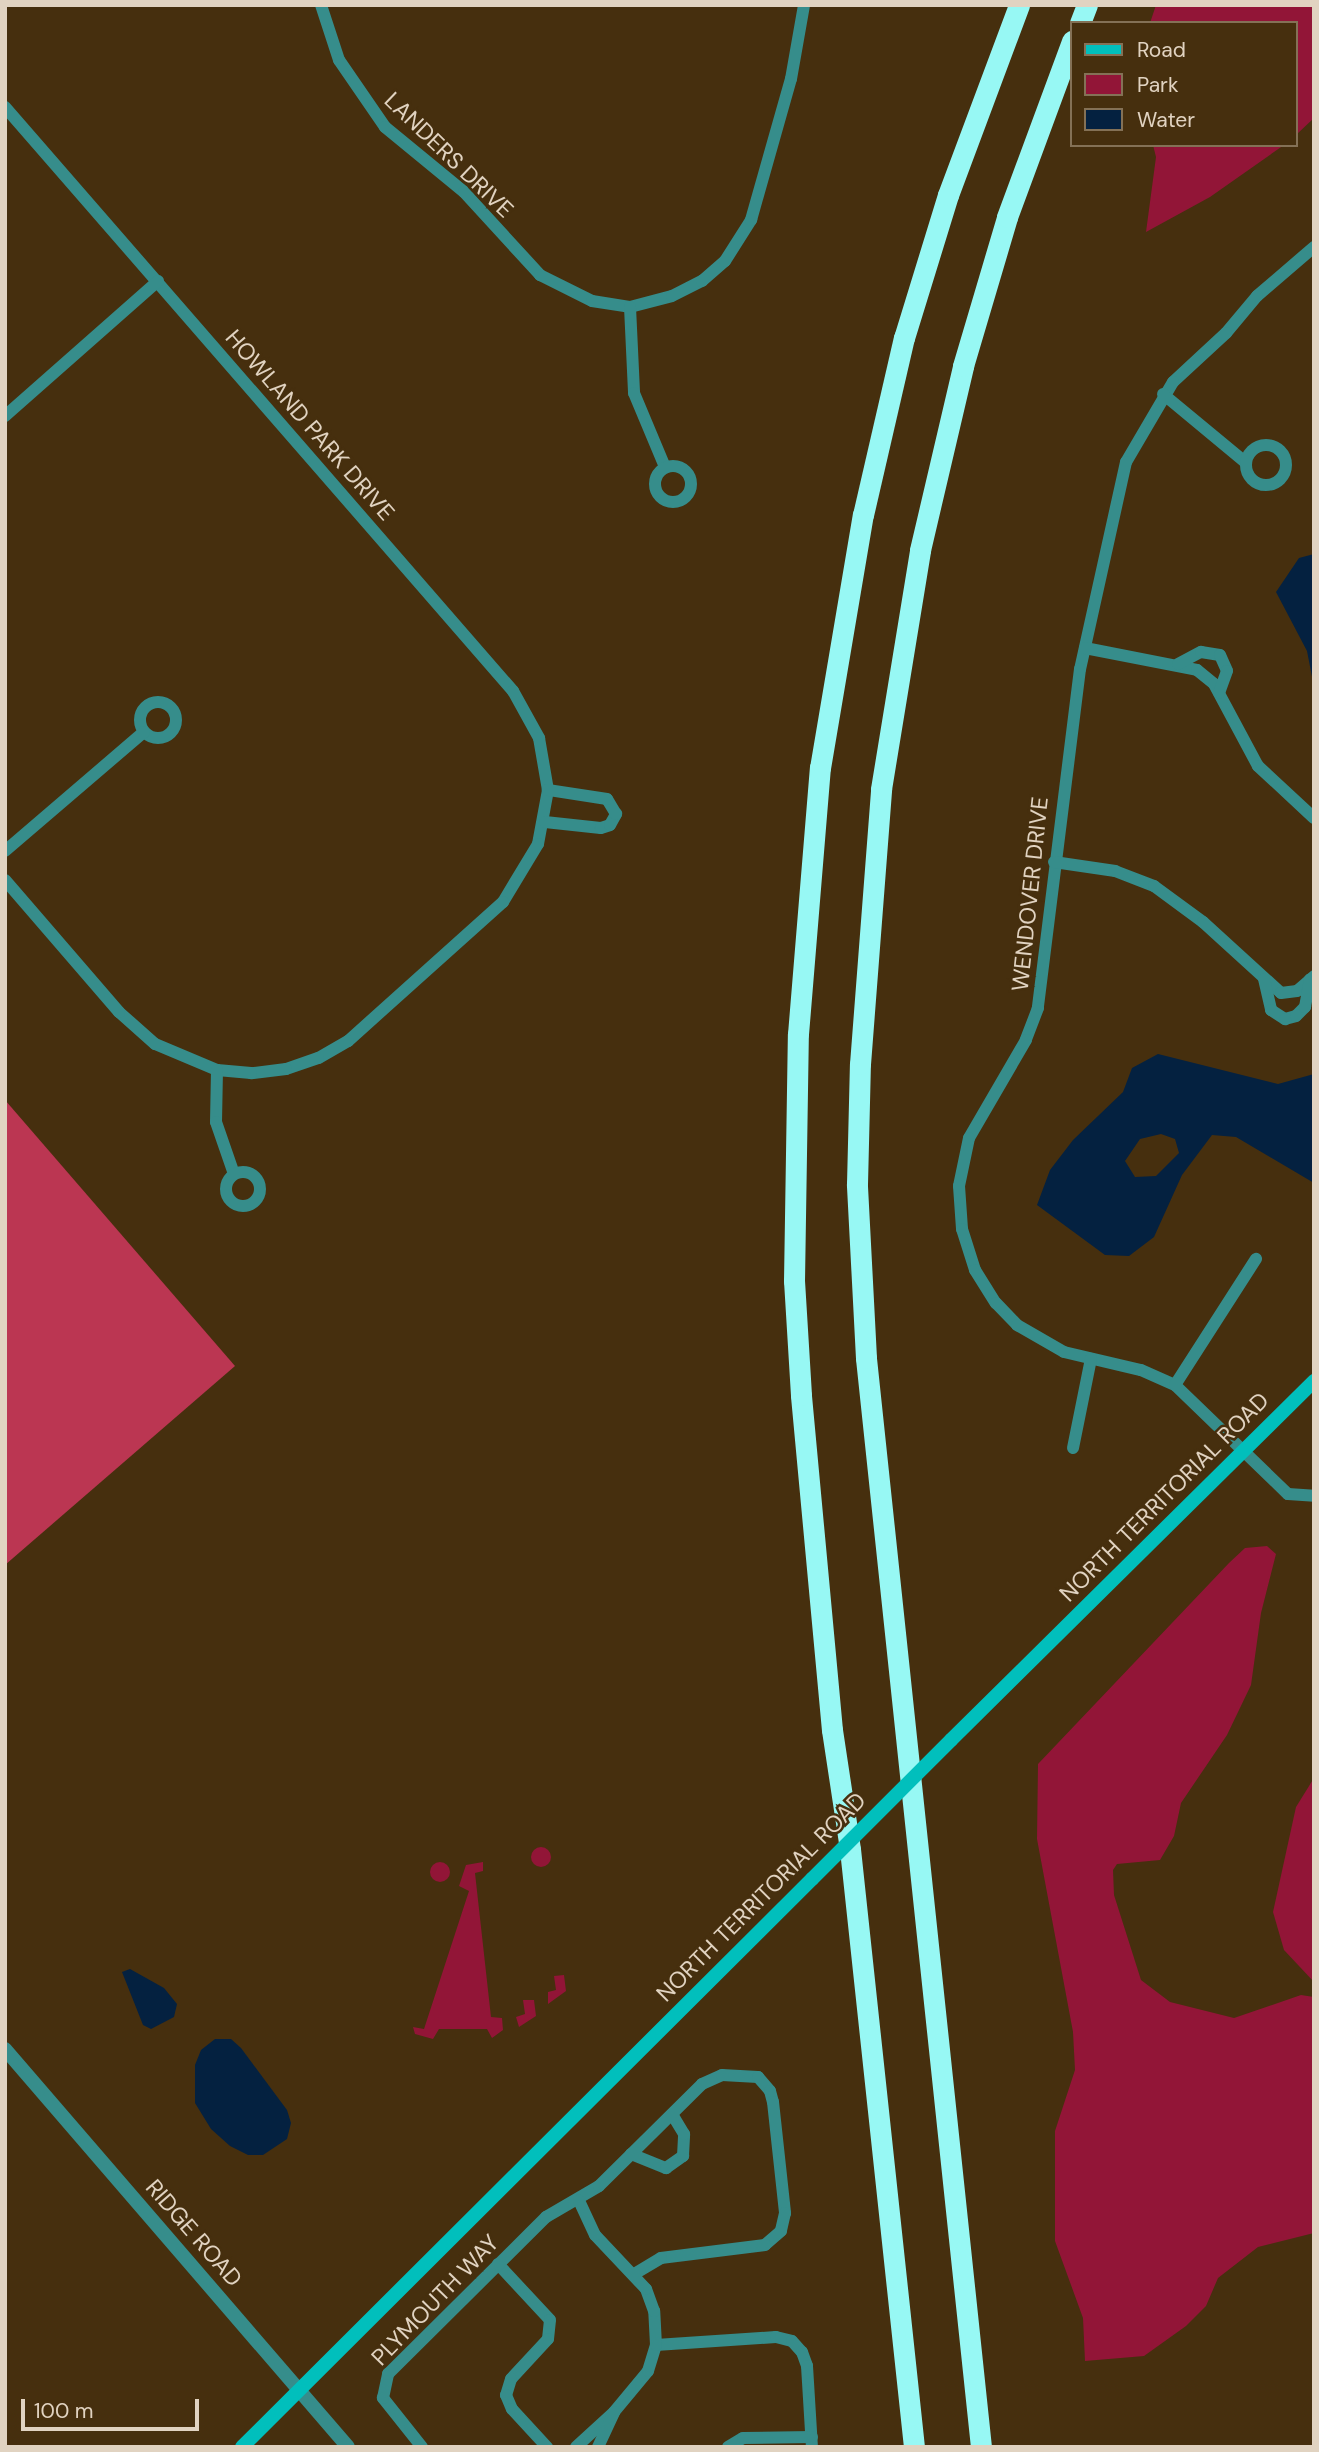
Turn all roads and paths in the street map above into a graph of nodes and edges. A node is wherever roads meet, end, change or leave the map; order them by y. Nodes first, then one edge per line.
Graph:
1 (321, 5) edge
2 (804, 5) edge
3 (1018, 5) edge
4 (1070, 47) edge
5 (5, 107) edge
6 (1314, 247) edge
7 (158, 281) junction
8 (630, 307) junction
9 (1163, 394) junction
10 (5, 416) edge
11 (1247, 463) dead end
12 (665, 467) dead end
13 (1085, 648) junction
14 (1178, 664) junction
15 (1219, 693) junction
16 (144, 732) dead end
17 (548, 790) junction
18 (1314, 818) edge
19 (545, 822) junction
20 (5, 851) edge
21 (1054, 862) junction
22 (5, 880) edge
23 (1312, 977) edge
24 (1264, 979) junction
25 (217, 1070) junction
26 (234, 1174) dead end
27 (1256, 1259) dead end
28 (1091, 1359) junction
29 (1314, 1381) edge
30 (1175, 1385) junction
31 (1073, 1448) dead end
32 (1243, 1450) junction
33 (1314, 1496) edge
34 (5, 2049) edge
35 (672, 2114) junction
36 (631, 2154) junction
37 (579, 2201) junction
38 (498, 2264) junction
39 (634, 2274) junction
40 (656, 2345) junction
41 (299, 2390) junction
42 (614, 2412) junction
43 (812, 2442) edge
44 (605, 2445) edge
45 (242, 2447) edge
46 (348, 2447) edge
47 (422, 2447) edge
48 (547, 2447) edge
49 (576, 2447) edge
50 (728, 2447) edge
51 (914, 2447) edge
52 (981, 2447) edge

1 - 8 street, LANDERS DRIVE
2 - 8 street
3 - 51 highway
4 - 52 highway
5 - 7 street, HOWLAND PARK DRIVE
6 - 9 street, WENDOVER DRIVE
7 - 10 street
7 - 17 street, HOWLAND PARK DRIVE
8 - 12 street
9 - 11 street
9 - 13 street, WENDOVER DRIVE
13 - 14 street
13 - 21 street, WENDOVER DRIVE
14 - 15 street
14 - 15 street
15 - 18 street
16 - 20 street
17 - 19 street, HOWLAND PARK DRIVE
17 - 19 street
19 - 25 street, HOWLAND PARK DRIVE
21 - 24 street
21 - 28 street, WENDOVER DRIVE
22 - 25 street, HOWLAND PARK DRIVE
23 - 24 street
23 - 24 street
25 - 26 street
27 - 30 street
28 - 30 street, WENDOVER DRIVE
28 - 31 street
29 - 32 main road, NORTH TERRITORIAL ROAD
30 - 32 street, WENDOVER DRIVE
32 - 33 street, WENDOVER DRIVE
32 - 41 main road, NORTH TERRITORIAL ROAD, bridge
34 - 41 street, RIDGE ROAD
35 - 36 street, PLYMOUTH WAY
35 - 36 street
35 - 39 street, PLYMOUTH WAY
36 - 37 street, PLYMOUTH WAY
37 - 38 street, PLYMOUTH WAY
37 - 39 street
38 - 47 street, PLYMOUTH WAY
38 - 48 street
39 - 40 street
40 - 42 street
40 - 43 street
41 - 45 main road, NORTH TERRITORIAL ROAD
41 - 46 street, RIDGE ROAD
42 - 44 street
42 - 49 street
43 - 50 street

